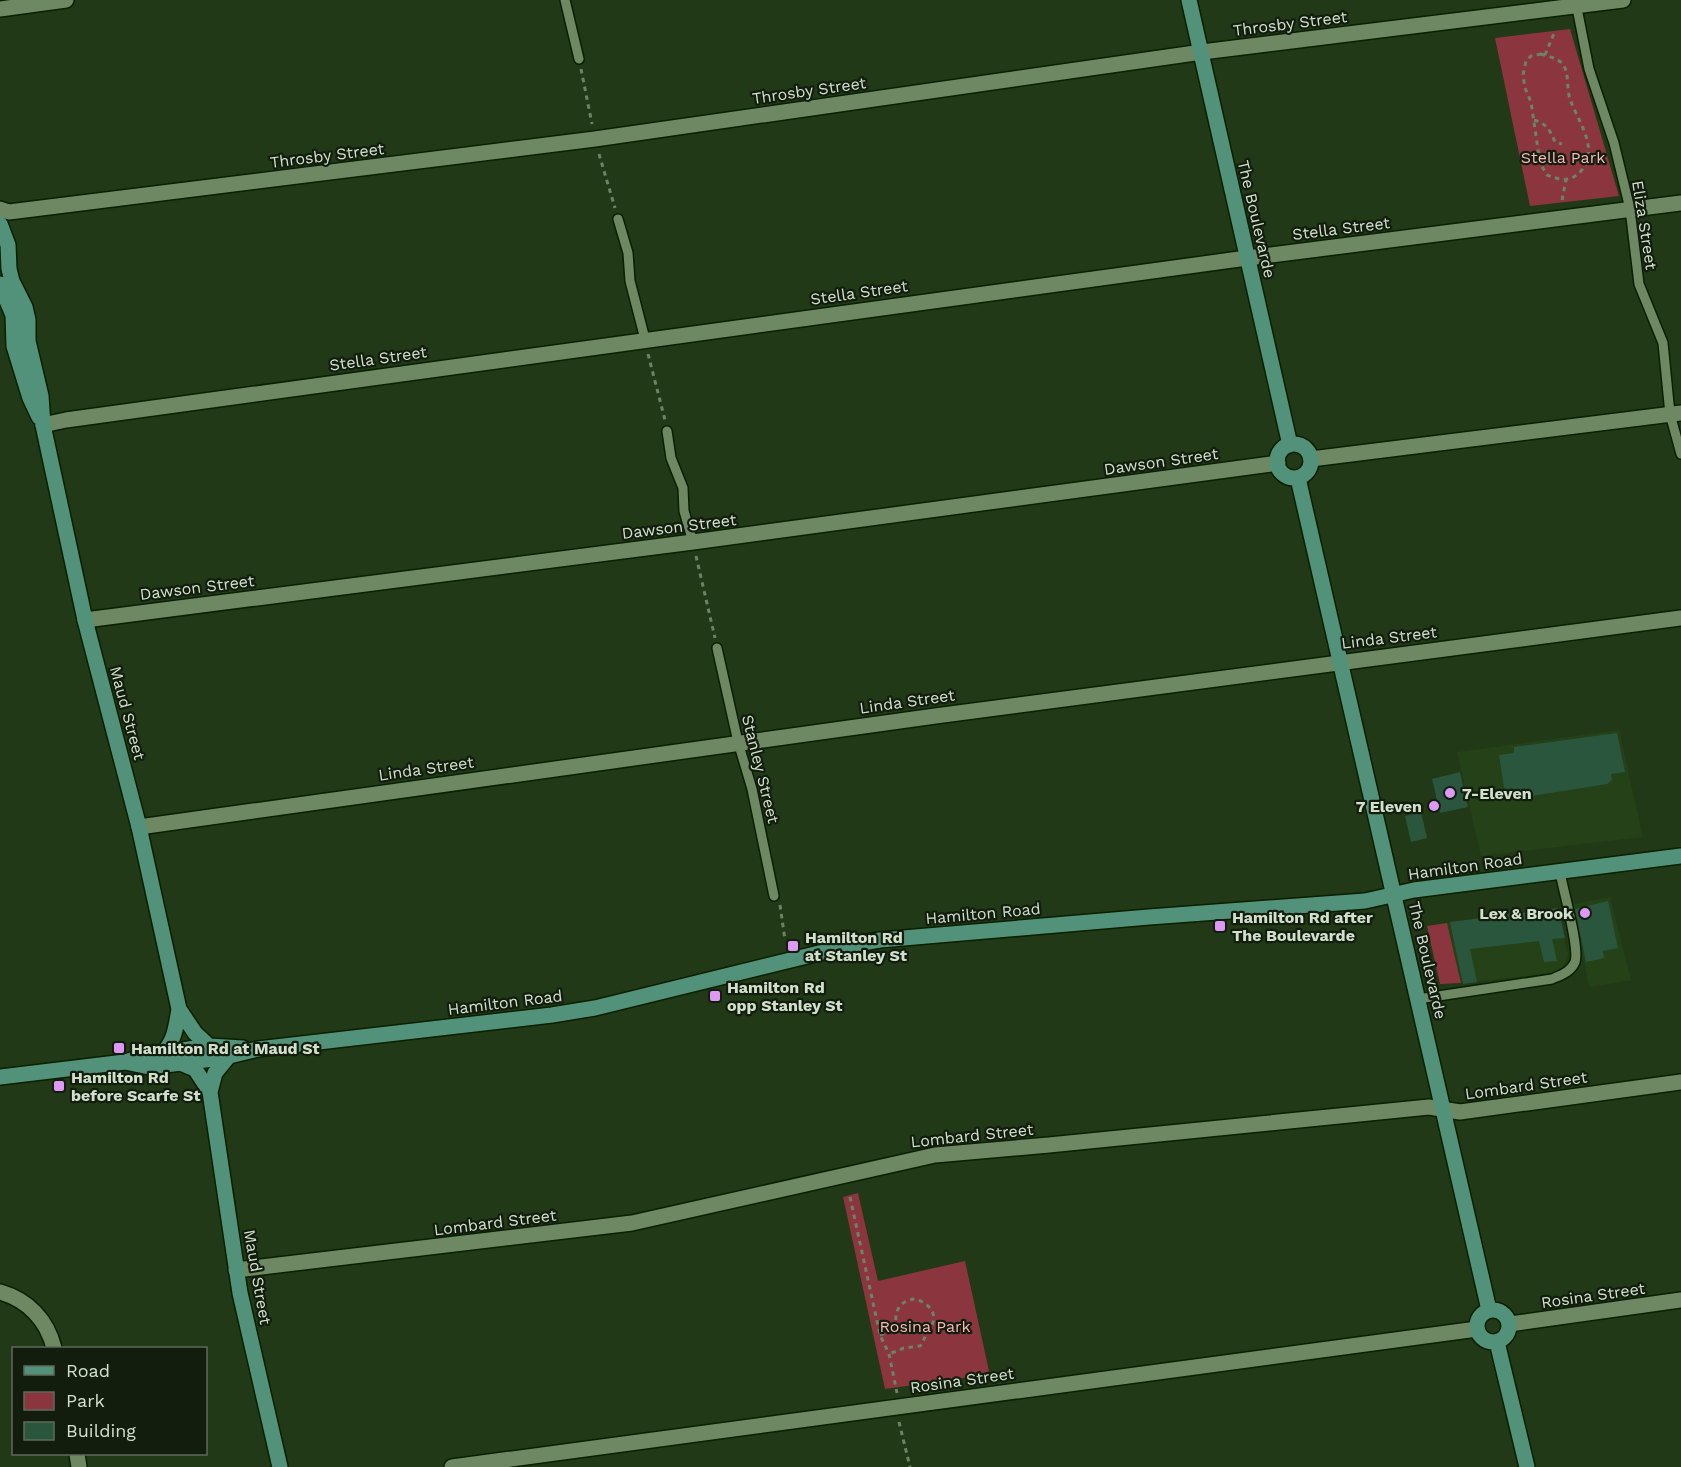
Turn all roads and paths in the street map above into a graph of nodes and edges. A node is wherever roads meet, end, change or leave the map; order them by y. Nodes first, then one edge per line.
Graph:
1 (66, 0) edge
2 (565, 0) edge
3 (1189, 0) edge
4 (1623, 0) edge
5 (1576, 3) edge
6 (0, 9) edge
7 (1555, 31) dead end
8 (1202, 52) junction
9 (1545, 55) junction
10 (579, 58) joint
11 (1534, 120) junction
12 (595, 139) junction
13 (1562, 144) dead end
14 (1566, 180) junction
15 (1563, 200) dead end
16 (1681, 203) edge
17 (0, 209) edge
18 (1630, 209) junction
19 (618, 219) joint
20 (0, 224) edge
21 (1248, 258) junction
22 (0, 284) edge
23 (645, 339) junction
24 (1675, 413) edge
25 (43, 425) junction
26 (667, 431) joint
27 (1290, 445) junction
28 (1681, 454) edge
29 (1311, 459) junction
30 (1278, 464) junction
31 (1298, 478) junction
32 (693, 542) junction
33 (1681, 618) edge
34 (85, 620) junction
35 (717, 648) joint
36 (1340, 661) junction
37 (738, 742) junction
38 (139, 827) junction
39 (1681, 856) edge
40 (1560, 872) junction
41 (1394, 895) junction
42 (774, 896) joint
43 (785, 940) dead end
44 (1418, 999) junction
45 (179, 1009) junction
46 (209, 1046) junction
47 (258, 1049) junction
48 (163, 1053) junction
49 (229, 1056) junction
50 (125, 1062) junction
51 (183, 1064) junction
52 (0, 1077) edge
53 (1681, 1082) edge
54 (210, 1092) junction
55 (1444, 1111) junction
56 (850, 1197) dead end
57 (236, 1270) junction
58 (0, 1292) edge
59 (1681, 1300) edge
60 (1489, 1310) junction
61 (1510, 1324) junction
62 (897, 1329) junction
63 (1477, 1329) junction
64 (927, 1332) junction
65 (880, 1335) junction
66 (1497, 1342) junction
67 (54, 1347) edge
68 (889, 1354) junction
69 (898, 1406) junction
70 (280, 1467) edge
71 (452, 1467) edge
72 (910, 1467) edge
73 (1527, 1467) edge

1 - 6 street
2 - 10 lane
3 - 8 street, The Boulevarde
4 - 5 street, Throsby Street
5 - 8 street, Throsby Street
5 - 18 lane, Eliza Street
7 - 9 path
8 - 12 street, Throsby Street
8 - 21 street, The Boulevarde
9 - 11 path
9 - 14 path
10 - 12 path
11 - 13 path
11 - 14 path
12 - 17 street, Throsby Street
12 - 19 path
14 - 15 path
16 - 18 street, Stella Street
18 - 21 street, Stella Street
18 - 24 lane, Eliza Street
19 - 23 lane
20 - 25 street, Maud Street
21 - 23 street, Stella Street
21 - 27 street, The Boulevarde
22 - 25 street, Maud Street
23 - 25 street, Stella Street
23 - 26 path
24 - 28 lane, Eliza Street
24 - 29 street
25 - 34 street, Maud Street
26 - 32 lane
27 - 29 street
27 - 30 street
29 - 31 street
30 - 31 street
30 - 32 street, Dawson Street
31 - 36 street, The Boulevarde
32 - 34 street, Dawson Street
32 - 35 path
33 - 36 street, Linda Street
34 - 38 street, Maud Street
35 - 37 lane, Stanley Street
36 - 37 street, Linda Street
36 - 41 street, The Boulevarde
37 - 38 street, Linda Street
37 - 42 lane, Stanley Street
38 - 45 street, Maud Street
39 - 40 street, Hamilton Road
40 - 41 street, Hamilton Road
40 - 44 lane
41 - 44 street, The Boulevarde
41 - 47 street, Hamilton Road
42 - 43 path
44 - 55 street, The Boulevarde
45 - 46 street, Maud Street
45 - 48 street, Maud Street
46 - 47 street, Hamilton Road
46 - 48 street, Hamilton Road
47 - 49 street, Hamilton Road
48 - 50 street, Hamilton Road
49 - 51 street, Hamilton Road
49 - 54 street
50 - 51 street, Hamilton Road
50 - 52 street, Hamilton Road
51 - 54 street, Maud Street
53 - 55 street, Lombard Street
54 - 57 street, Maud Street
55 - 57 street, Lombard Street
55 - 60 street, The Boulevarde
56 - 65 path
57 - 70 street, Maud Street
58 - 67 street
59 - 61 street, Rosina Street
60 - 61 street
60 - 63 street
61 - 66 street
62 - 64 path
62 - 64 path
62 - 65 path
63 - 66 street
63 - 69 street, Rosina Street
64 - 68 path
65 - 68 path
66 - 73 street
68 - 69 path
69 - 71 street, Rosina Street
69 - 72 path

